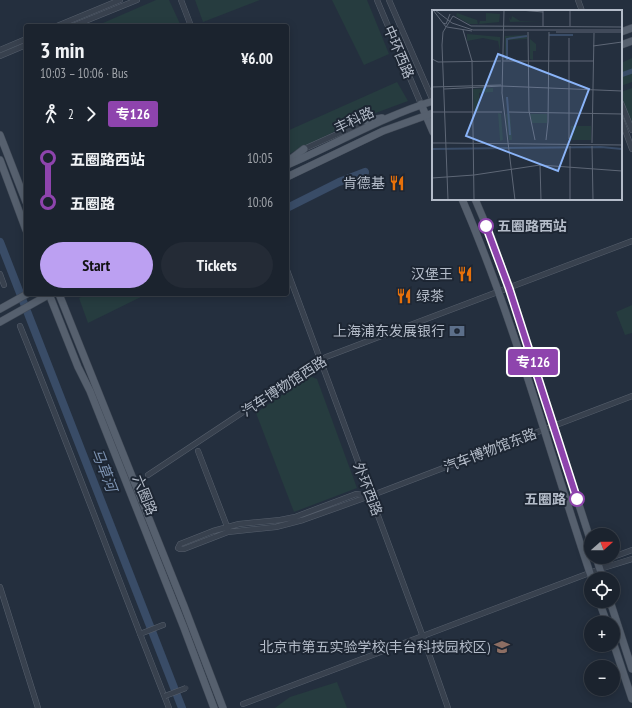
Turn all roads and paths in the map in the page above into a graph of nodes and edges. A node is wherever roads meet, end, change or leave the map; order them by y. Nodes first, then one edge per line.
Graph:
1 (120, 0) edge
2 (138, 0) edge
3 (181, 0) edge
4 (377, 0) edge
5 (389, 0) edge
6 (578, 0) edge
7 (582, 10) edge
8 (62, 24) edge
9 (78, 24) edge
10 (190, 24) edge
11 (632, 28) edge
12 (622, 32) edge
13 (24, 40) edge
14 (632, 41) edge
15 (622, 45) edge
16 (24, 46) edge
17 (0, 50) edge
18 (0, 56) edge
19 (432, 99) edge
20 (432, 101) edge
21 (421, 104) junction
22 (622, 105) edge
23 (429, 114) edge
24 (392, 116) junction
25 (366, 121) joint
26 (622, 122) edge
27 (432, 128) edge
28 (632, 130) edge
29 (0, 135) edge
30 (304, 149) joint
31 (632, 149) edge
32 (0, 160) edge
33 (289, 160) edge
34 (289, 164) edge
35 (289, 176) edge
36 (24, 197) edge
37 (462, 200) edge
38 (475, 200) edge
39 (24, 225) edge
40 (632, 241) edge
41 (0, 274) edge
42 (289, 276) edge
43 (4, 285) dead end
44 (509, 288) junction
45 (499, 292) junction
46 (24, 296) edge
47 (46, 296) edge
48 (51, 296) edge
49 (60, 296) edge
50 (0, 309) edge
51 (0, 322) edge
52 (20, 326) dead end
53 (320, 362) junction
54 (632, 396) edge
55 (553, 426) junction
56 (544, 429) junction
57 (198, 451) dead end
58 (148, 475) dead end
59 (370, 496) junction
60 (586, 528) edge
61 (228, 529) junction
62 (632, 550) edge
63 (632, 559) edge
64 (598, 564) edge
65 (600, 569) junction
66 (590, 572) edge
67 (596, 572) edge
68 (601, 572) edge
69 (584, 579) edge
70 (0, 587) edge
71 (612, 608) edge
72 (163, 625) dead end
73 (140, 634) junction
74 (423, 637) junction
75 (616, 652) edge
76 (632, 668) edge
77 (186, 688) dead end
78 (164, 696) junction
79 (632, 699) edge
80 (243, 704) dead end
81 (38, 708) edge
82 (169, 708) edge
83 (214, 708) edge
84 (223, 708) edge
85 (448, 708) edge

1 - 8 street
2 - 9 street
3 - 10 street
4 - 21 street, 中环西路
5 - 19 street, 中环西路
6 - 7 street
11 - 12 main road
13 - 17 street
14 - 15 main road
16 - 18 street
20 - 21 main road, 丰科路
21 - 23 main road
21 - 24 main road, 丰科路
22 - 28 street
23 - 27 main road
23 - 35 main road, 丰科路
24 - 25 main road
24 - 34 main road, 丰科路
25 - 30 street, 丰科路
26 - 31 street
29 - 36 main road
30 - 33 main road
32 - 39 main road
37 - 45 main road
38 - 44 main road
40 - 44 street, 汽车博物馆西路
41 - 43 street
42 - 53 street, 外环西路
44 - 45 street, 汽车博物馆西路
44 - 55 main road
45 - 53 street, 汽车博物馆西路
45 - 56 main road
46 - 50 main road
47 - 51 main road
48 - 83 main road, 六圈路
49 - 84 main road, 六圈路
52 - 73 street
53 - 58 street, 汽车博物馆西路
53 - 59 street, 外环西路
54 - 55 street, 汽车博物馆东路
55 - 56 street, 汽车博物馆东路
55 - 60 main road
56 - 59 street, 汽车博物馆东路
56 - 66 main road
57 - 61 street
59 - 61 street
59 - 74 street, 外环西路
61 - 61 street
62 - 65 street
63 - 65 street
64 - 65 main road
65 - 67 street
65 - 68 main road
69 - 74 street
70 - 81 street
71 - 76 main road
72 - 73 street
73 - 78 street
74 - 80 street
74 - 85 street, 外环西路
75 - 79 main road
77 - 78 street, bridge
78 - 82 street

